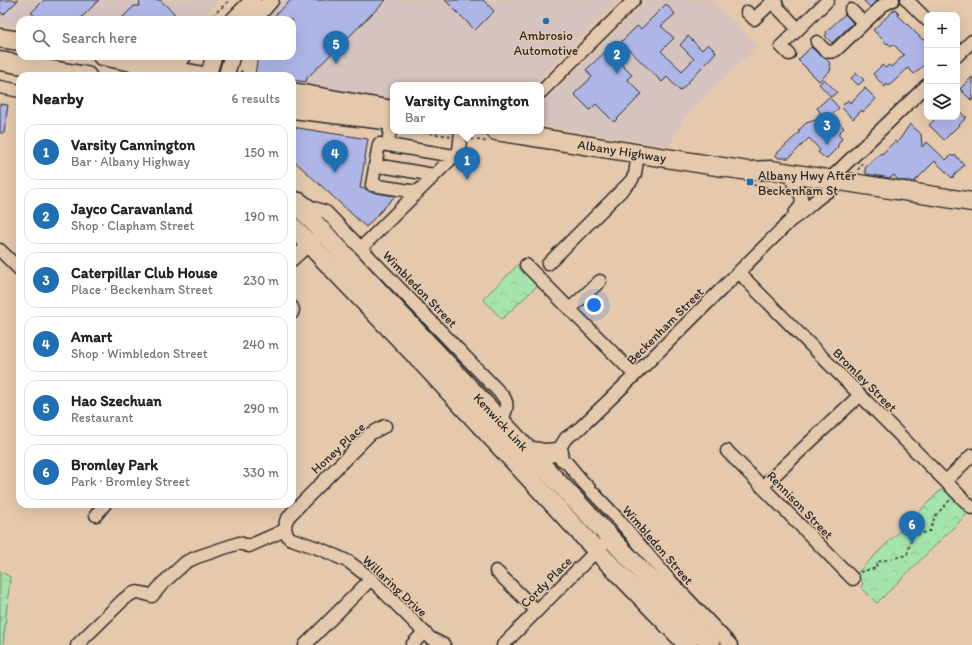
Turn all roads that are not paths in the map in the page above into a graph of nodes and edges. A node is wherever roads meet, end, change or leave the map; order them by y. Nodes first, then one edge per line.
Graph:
1 (253, 0) edge
2 (271, 0) edge
3 (634, 0) edge
4 (828, 0) edge
5 (893, 0) edge
6 (907, 0) edge
7 (775, 1) edge
8 (851, 10) dead end
9 (747, 12) dead end
10 (237, 16) edge
11 (257, 16) edge
12 (924, 17) edge
13 (864, 24) junction
14 (798, 29) junction
15 (0, 38) edge
16 (16, 40) edge
17 (972, 41) edge
18 (817, 42) dead end
19 (960, 51) edge
20 (789, 54) dead end
21 (121, 60) edge
22 (164, 60) edge
23 (213, 60) edge
24 (232, 60) edge
25 (0, 61) edge
26 (136, 63) junction
27 (64, 72) edge
28 (182, 72) edge
29 (209, 72) edge
30 (232, 72) edge
31 (0, 87) edge
32 (924, 88) edge
33 (544, 89) edge
34 (16, 90) edge
35 (296, 93) edge
36 (296, 109) edge
37 (390, 116) edge
38 (390, 117) edge
39 (390, 132) edge
40 (461, 134) edge
41 (516, 134) edge
42 (388, 146) junction
43 (638, 154) junction
44 (454, 156) junction
45 (375, 165) junction
46 (748, 171) junction
47 (434, 175) junction
48 (793, 183) junction
49 (831, 184) junction
50 (416, 192) junction
51 (296, 195) edge
52 (972, 202) edge
53 (296, 203) edge
54 (972, 211) edge
55 (791, 220) junction
56 (296, 230) edge
57 (322, 231) junction
58 (309, 244) junction
59 (361, 248) junction
60 (0, 250) edge
61 (296, 256) edge
62 (548, 264) dead end
63 (526, 265) dead end
64 (16, 266) edge
65 (740, 272) junction
66 (600, 281) dead end
67 (570, 309) junction
68 (436, 325) junction
69 (422, 338) junction
70 (419, 359) junction
71 (635, 375) junction
72 (860, 395) junction
73 (501, 421) junction
74 (385, 426) dead end
75 (528, 450) junction
76 (727, 451) dead end
77 (972, 456) edge
78 (562, 457) junction
79 (946, 481) junction
80 (762, 487) junction
81 (102, 508) edge
82 (972, 508) edge
83 (96, 515) dead end
84 (284, 530) junction
85 (609, 538) junction
86 (597, 551) junction
87 (496, 571) dead end
88 (855, 578) road end
89 (371, 579) junction
90 (537, 611) junction
91 (424, 632) junction
92 (77, 645) edge
93 (305, 645) edge
94 (412, 645) edge
95 (444, 645) edge
96 (503, 645) edge
97 (688, 645) edge
98 (711, 645) edge
99 (731, 645) edge

1 - 10 main road
2 - 11 main road
3 - 33 street
4 - 14 street
5 - 13 street
6 - 12 street
7 - 9 street
7 - 14 street
8 - 13 street
13 - 18 street
14 - 20 street
15 - 16 highway
17 - 19 street
21 - 26 highway
22 - 26 highway
23 - 29 main road
24 - 30 main road
25 - 27 highway
26 - 28 highway
31 - 34 street
32 - 49 street, Beckenham Street
35 - 37 highway
36 - 38 highway
39 - 42 street
40 - 44 street
41 - 43 highway, Albany Highway
42 - 44 street
42 - 45 street
43 - 46 highway, Albany Highway
43 - 62 street
44 - 47 street
45 - 47 street
45 - 50 street
46 - 48 highway, Albany Highway
46 - 49 highway, Albany Highway
47 - 50 street
48 - 49 highway, Albany Highway
48 - 55 street, Beckenham Street
49 - 52 highway, Albany Highway
49 - 54 highway, Albany Highway
49 - 55 street, Beckenham Street
50 - 59 street
51 - 59 street, Wimbledon Street
53 - 57 highway, Kenwick Link
55 - 65 street, Beckenham Street
56 - 58 highway, Kenwick Link
57 - 58 street
57 - 69 highway, Kenwick Link
58 - 61 street
58 - 70 highway, Kenwick Link
59 - 68 street, Wimbledon Street
60 - 64 street
63 - 67 street
65 - 71 street, Beckenham Street
65 - 72 street, Bromley Street
66 - 67 street
67 - 71 street
68 - 69 street
68 - 73 street, Wimbledon Street
69 - 70 street
69 - 73 highway, Kenwick Link
70 - 86 highway, Kenwick Link
71 - 78 street, Beckenham Street
72 - 79 street, Bromley Street
72 - 80 street
73 - 75 highway, Kenwick Link
74 - 84 street, Honey Place
75 - 78 highway
75 - 85 highway, Kenwick Link
76 - 80 street, Rennison Street
77 - 79 street
78 - 99 street, Wimbledon Street
79 - 82 street, Bromley Street
80 - 88 street, Rennison Street
81 - 83 street
84 - 89 street, Willaring Drive
84 - 92 street
85 - 86 street, Cordy Place
85 - 98 highway, Kenwick Link
86 - 90 street, Cordy Place
86 - 97 highway, Kenwick Link
87 - 90 street
89 - 91 street, Willaring Drive
89 - 93 street
90 - 96 street, Cordy Place
91 - 94 street
91 - 95 street, Willaring Drive

